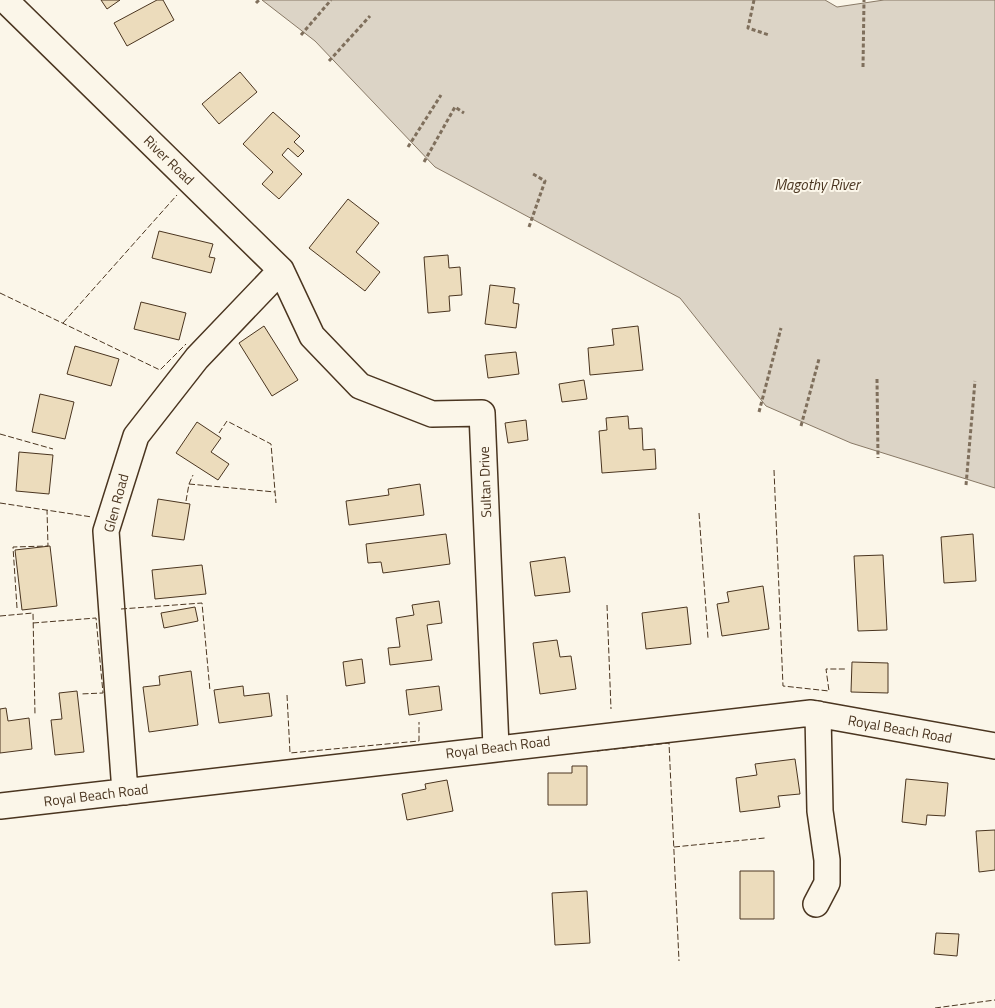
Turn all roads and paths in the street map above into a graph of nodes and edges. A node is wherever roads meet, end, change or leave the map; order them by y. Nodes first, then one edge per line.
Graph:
1 (5, 0) edge
2 (331, 0) edge
3 (754, 0) edge
4 (864, 0) edge
5 (370, 16) dead end
6 (301, 35) dead end
7 (769, 35) dead end
8 (329, 61) dead end
9 (863, 67) dead end
10 (441, 95) dead end
11 (464, 113) dead end
12 (408, 147) dead end
13 (424, 162) dead end
14 (533, 174) dead end
15 (529, 227) dead end
16 (281, 270) junction
17 (781, 328) dead end
18 (312, 336) joint
19 (818, 359) dead end
20 (877, 378) dead end
21 (975, 381) dead end
22 (759, 412) dead end
23 (801, 426) dead end
24 (878, 458) dead end
25 (966, 485) dead end
26 (818, 714) junction
27 (995, 746) edge
28 (496, 747) junction
29 (125, 792) junction
30 (0, 806) edge
31 (816, 904) dead end

1 - 16 street, River Road
2 - 6 path
3 - 7 path
4 - 9 path
5 - 8 path
10 - 12 path
11 - 13 path
14 - 15 path
16 - 18 street, River Road
16 - 29 street, Glen Road
17 - 22 path
18 - 28 street, Sultan Drive
19 - 23 path
20 - 24 path
21 - 25 path
26 - 27 street, Royal Beach Road
26 - 28 street, Royal Beach Road
26 - 31 street
28 - 29 street, Royal Beach Road
29 - 30 street, Royal Beach Road

